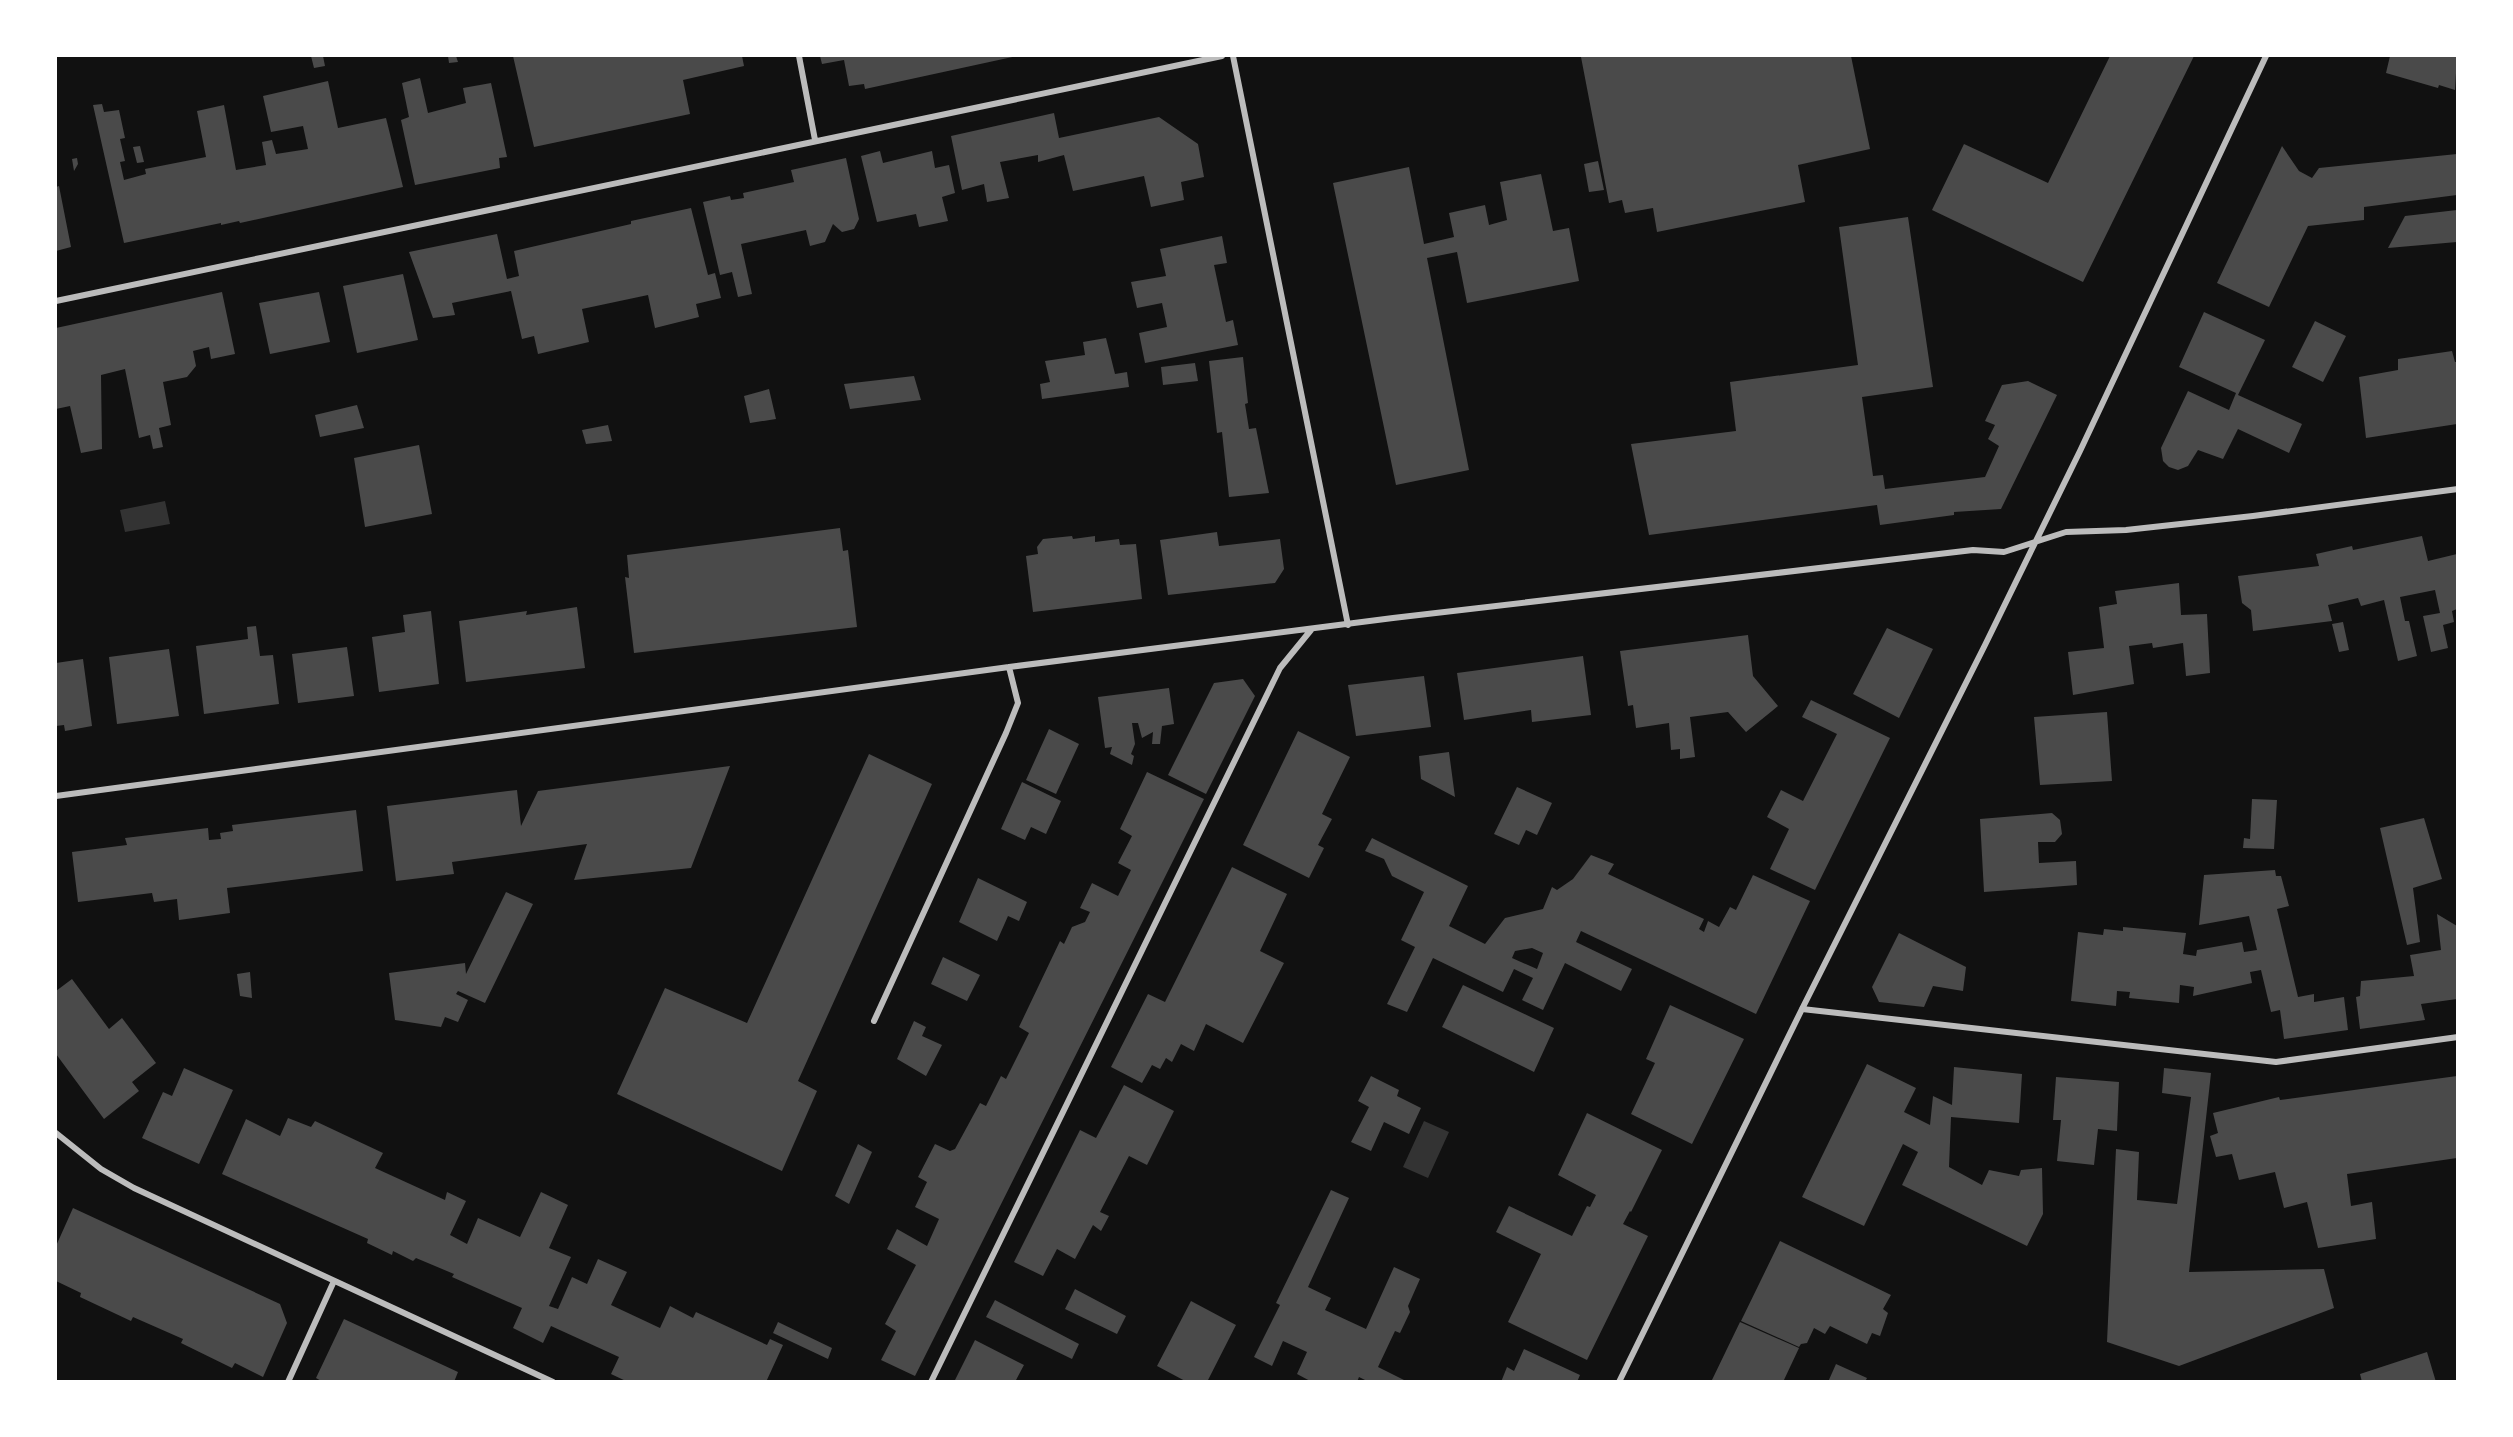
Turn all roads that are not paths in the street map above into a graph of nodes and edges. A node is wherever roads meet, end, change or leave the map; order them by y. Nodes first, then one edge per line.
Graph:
1 (799, 56) edge
2 (1222, 56) edge
3 (1233, 56) edge
4 (2266, 56) edge
5 (815, 140) junction
6 (56, 301) edge
7 (2457, 489) edge
8 (2036, 540) junction
9 (1348, 625) junction
10 (1311, 630) junction
11 (1009, 667) junction
12 (56, 796) edge
13 (1802, 1009) junction
14 (874, 1021) dead end
15 (2457, 1037) edge
16 (56, 1133) edge
17 (334, 1281) junction
18 (288, 1382) edge
19 (553, 1382) edge
20 (931, 1382) edge
21 (1619, 1382) edge

1 - 5 street
2 - 5 street
3 - 9 street
4 - 8 street
5 - 6 street
7 - 8 street
8 - 9 street
8 - 13 street
9 - 10 street
10 - 11 street
10 - 20 street
11 - 12 street
11 - 14 street
13 - 15 street
13 - 21 street
16 - 17 street
17 - 18 street
17 - 19 street

